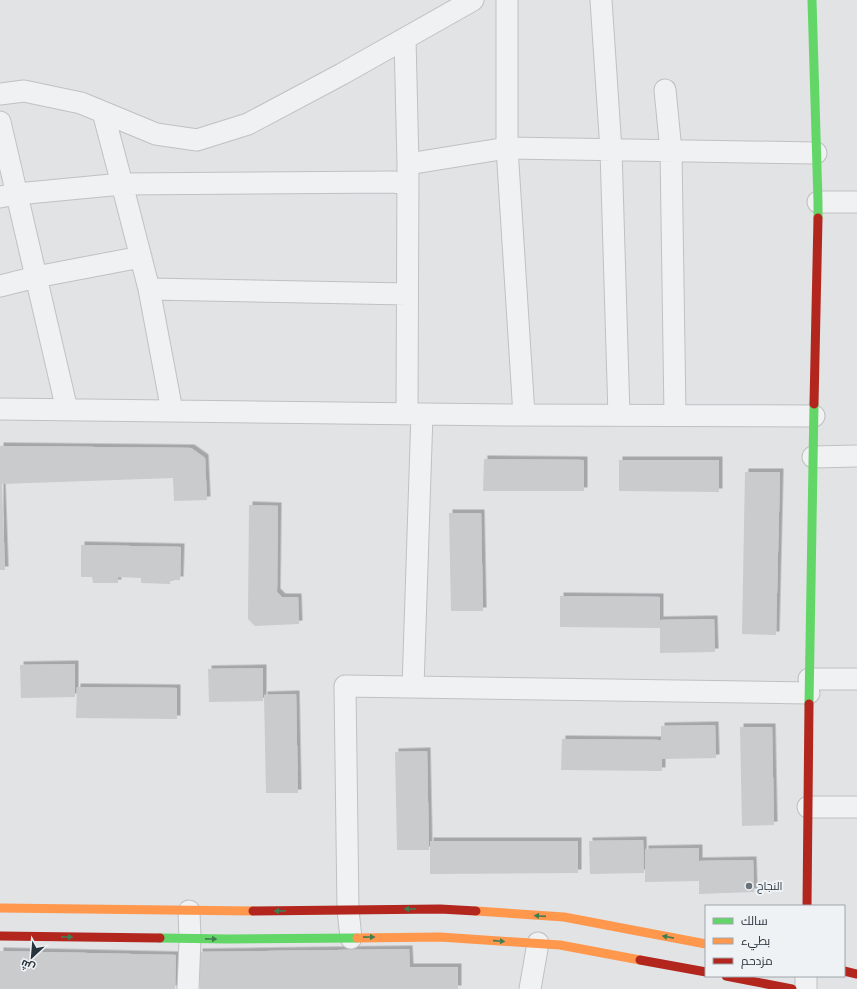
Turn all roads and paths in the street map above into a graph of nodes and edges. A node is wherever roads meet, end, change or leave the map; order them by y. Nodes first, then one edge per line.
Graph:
1 (474, 0) edge
2 (507, 0) edge
3 (601, 0) edge
4 (812, 0) edge
5 (405, 39) junction
6 (665, 90) dead end
7 (0, 94) edge
8 (103, 112) junction
9 (0, 122) edge
10 (507, 148) junction
11 (611, 150) junction
12 (671, 151) junction
13 (816, 153) junction
14 (408, 174) junction
15 (122, 184) junction
16 (8, 195) edge
17 (818, 202) junction
18 (857, 202) edge
19 (141, 256) junction
20 (36, 277) junction
21 (0, 286) edge
22 (149, 289) junction
23 (407, 294) junction
24 (0, 410) edge
25 (67, 410) junction
26 (172, 411) junction
27 (415, 414) junction
28 (524, 415) junction
29 (619, 415) junction
30 (675, 415) junction
31 (814, 416) junction
32 (857, 456) edge
33 (813, 457) junction
34 (857, 679) edge
35 (809, 686) junction
36 (413, 687) junction
37 (808, 807) junction
38 (857, 807) edge
39 (807, 905) edge
40 (0, 908) edge
41 (348, 910) junction
42 (189, 911) junction
43 (0, 936) edge
44 (351, 938) junction
45 (190, 939) junction
46 (538, 943) junction
47 (705, 944) edge
48 (845, 971) edge
49 (705, 972) edge
50 (857, 974) edge
51 (731, 977) edge
52 (806, 977) edge
53 (188, 989) edge
54 (530, 989) edge
55 (792, 989) edge
56 (806, 989) edge

1 - 5 street
2 - 10 street
3 - 11 street
4 - 13 street
5 - 8 street
5 - 14 street
6 - 12 street
7 - 8 street
8 - 15 street
9 - 16 street
10 - 11 street
10 - 14 street
10 - 28 street
11 - 12 street
11 - 29 street
12 - 13 street
12 - 30 street
13 - 17 street
14 - 15 street
14 - 23 street
15 - 16 street
15 - 19 street
16 - 20 street
17 - 18 street
17 - 31 street
19 - 20 street
19 - 22 street
20 - 21 street
20 - 25 street
22 - 23 street
22 - 26 street
23 - 27 street
24 - 25 street
25 - 26 street
26 - 27 street
27 - 28 street
27 - 36 street
28 - 29 street
29 - 30 street
30 - 31 street
31 - 33 street
32 - 33 street
33 - 35 street
34 - 35 street
35 - 36 street
35 - 37 street
36 - 41 street
37 - 38 street
37 - 39 street
40 - 42 street
41 -> 42 street
41 - 44 street
47 -> 41 street
42 - 45 street
43 -> 45 street
45 -> 44 street
44 -> 46 street
45 - 53 street
46 - 49 street
46 - 54 street
48 - 50 street
51 - 55 street
52 - 56 street

